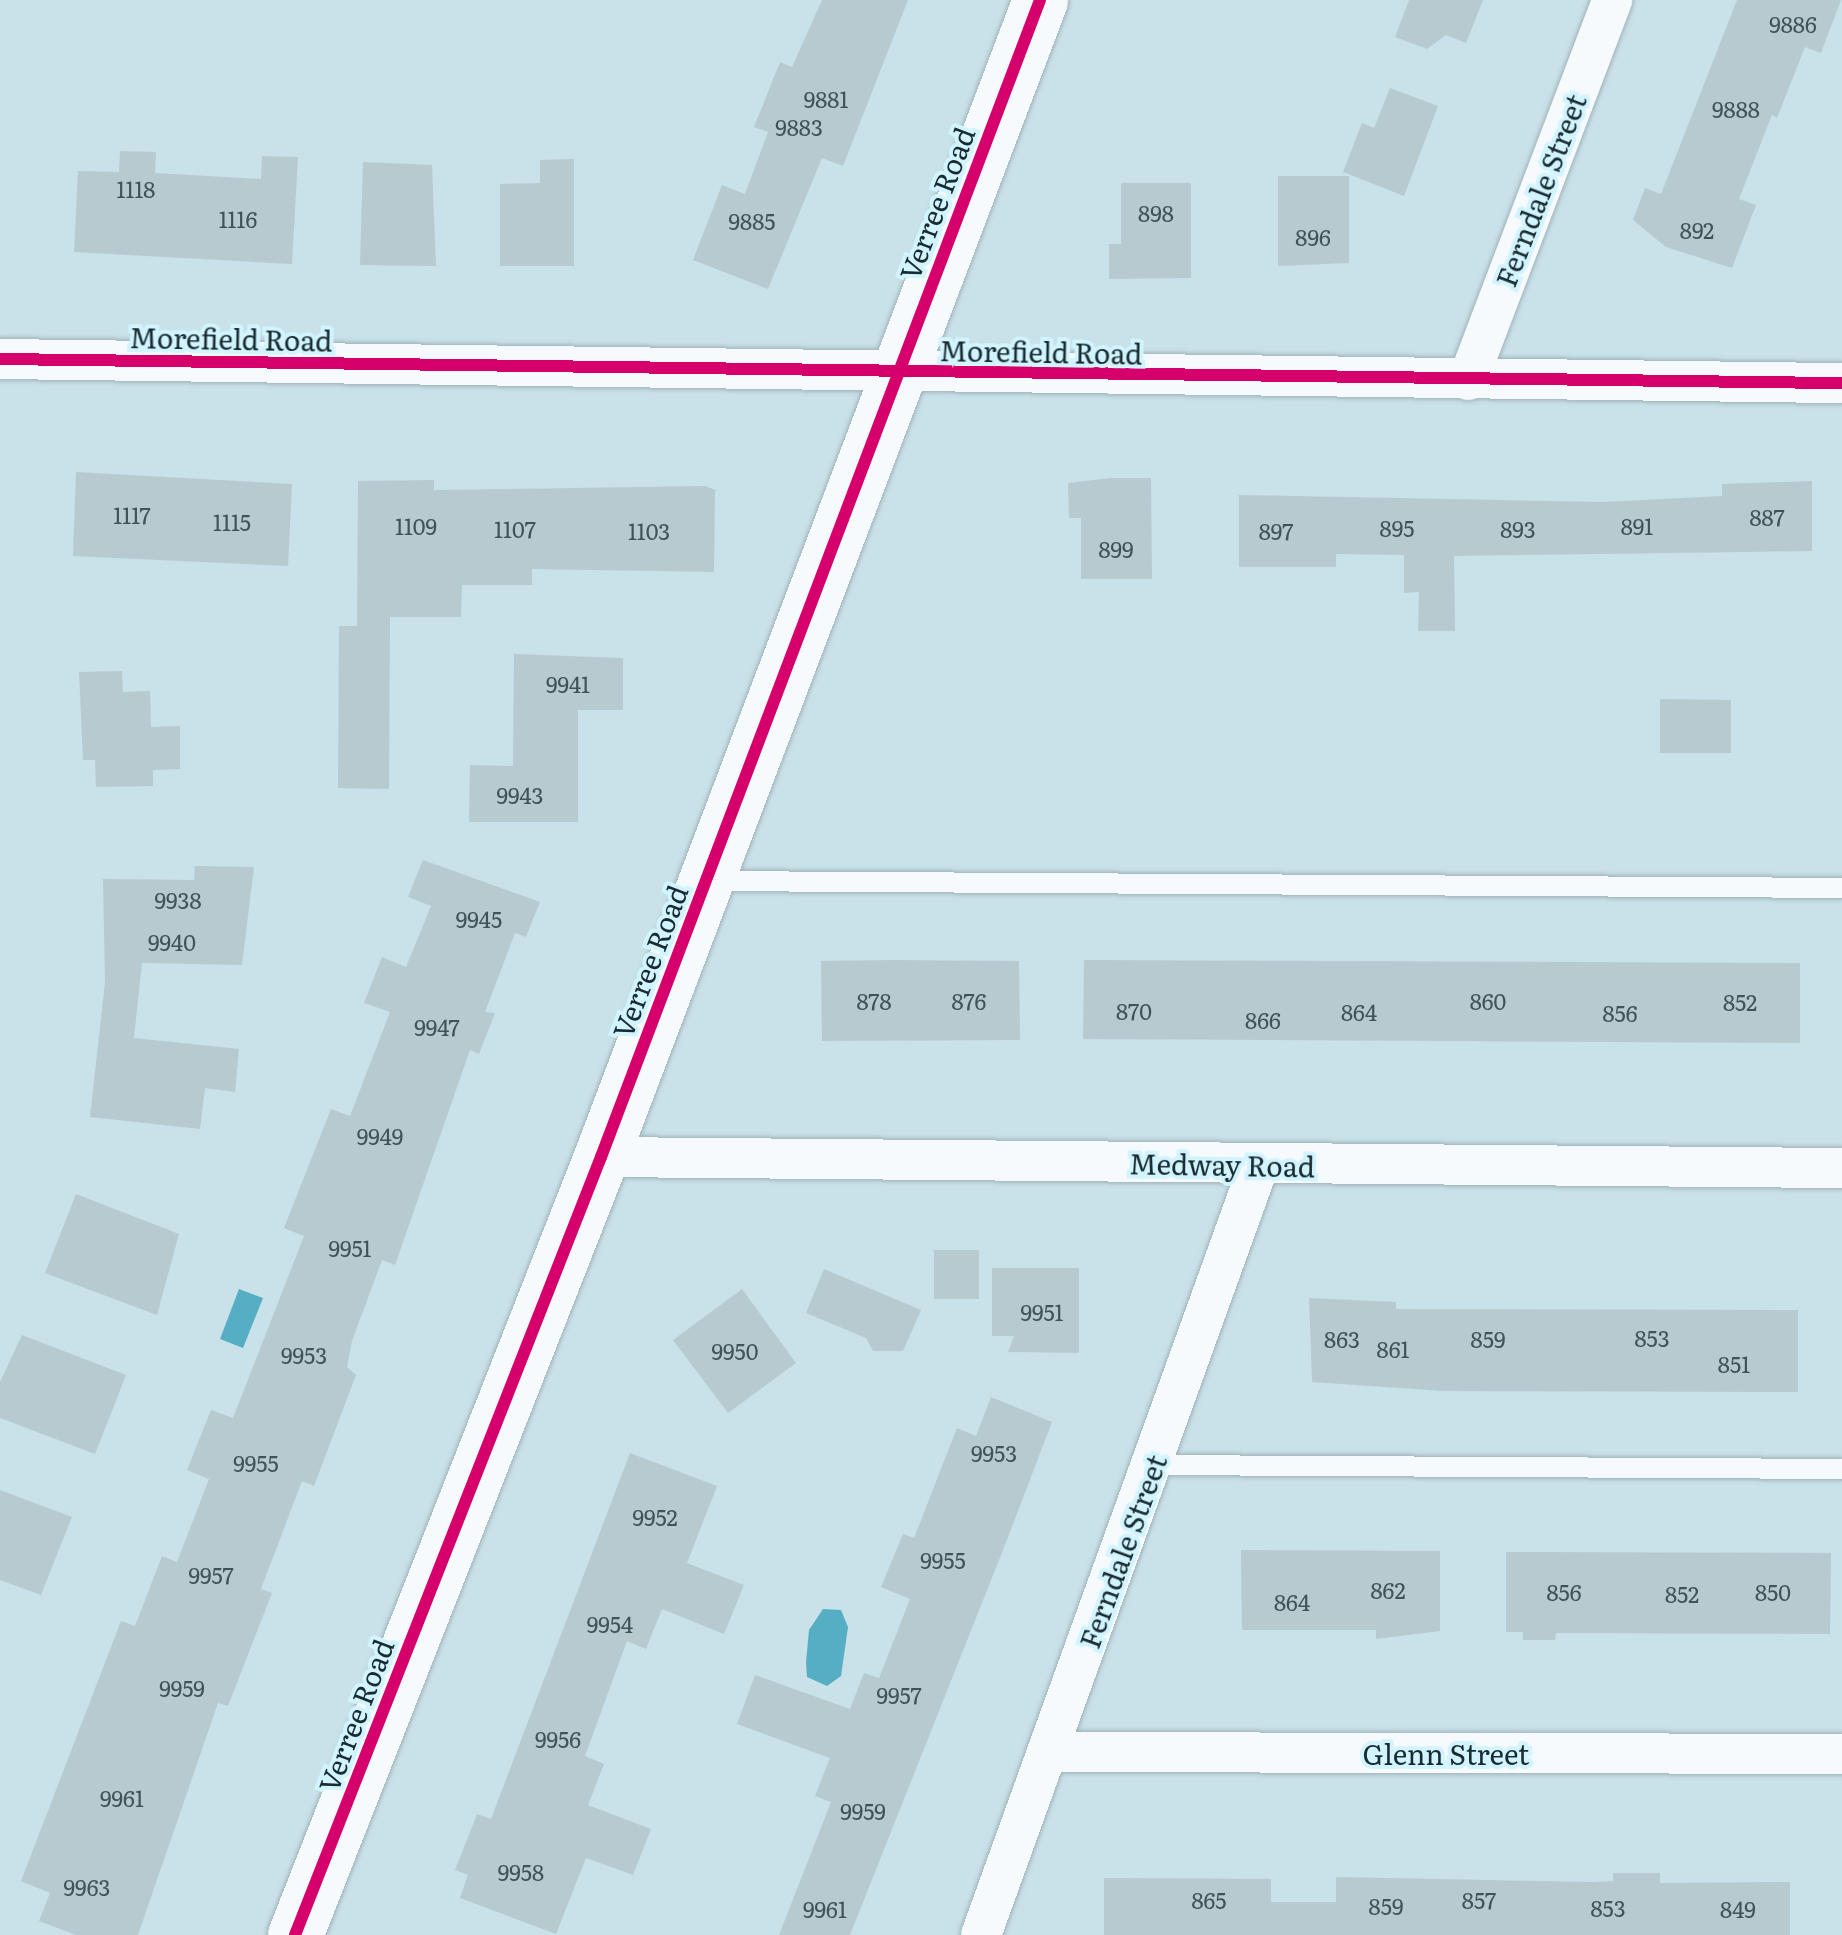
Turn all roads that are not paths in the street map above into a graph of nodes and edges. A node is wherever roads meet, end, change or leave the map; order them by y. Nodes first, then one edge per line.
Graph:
1 (1040, 0) edge
2 (1612, 0) edge
3 (0, 359) edge
4 (897, 374) junction
5 (1468, 380) junction
6 (1842, 383) edge
7 (706, 881) junction
8 (1842, 888) edge
9 (602, 1157) junction
10 (1259, 1165) junction
11 (1842, 1168) edge
12 (1152, 1464) junction
13 (1842, 1469) edge
14 (1050, 1752) junction
15 (1842, 1754) edge
16 (295, 1935) edge
17 (981, 1935) edge

1 - 4 main road, Verree Road
2 - 5 street, Ferndale Street
3 - 4 street, Morefield Road
4 - 5 street, Morefield Road
4 - 7 main road, Verree Road
5 - 6 street, Morefield Road
7 - 8 lane
7 - 9 main road, Verree Road
9 - 10 street, Medway Road
9 - 16 main road, Verree Road
10 - 11 street, Medway Road
10 - 12 street, Ferndale Street
12 - 13 lane
12 - 14 street, Ferndale Street
14 - 15 street, Glenn Street
14 - 17 street, Ferndale Street

